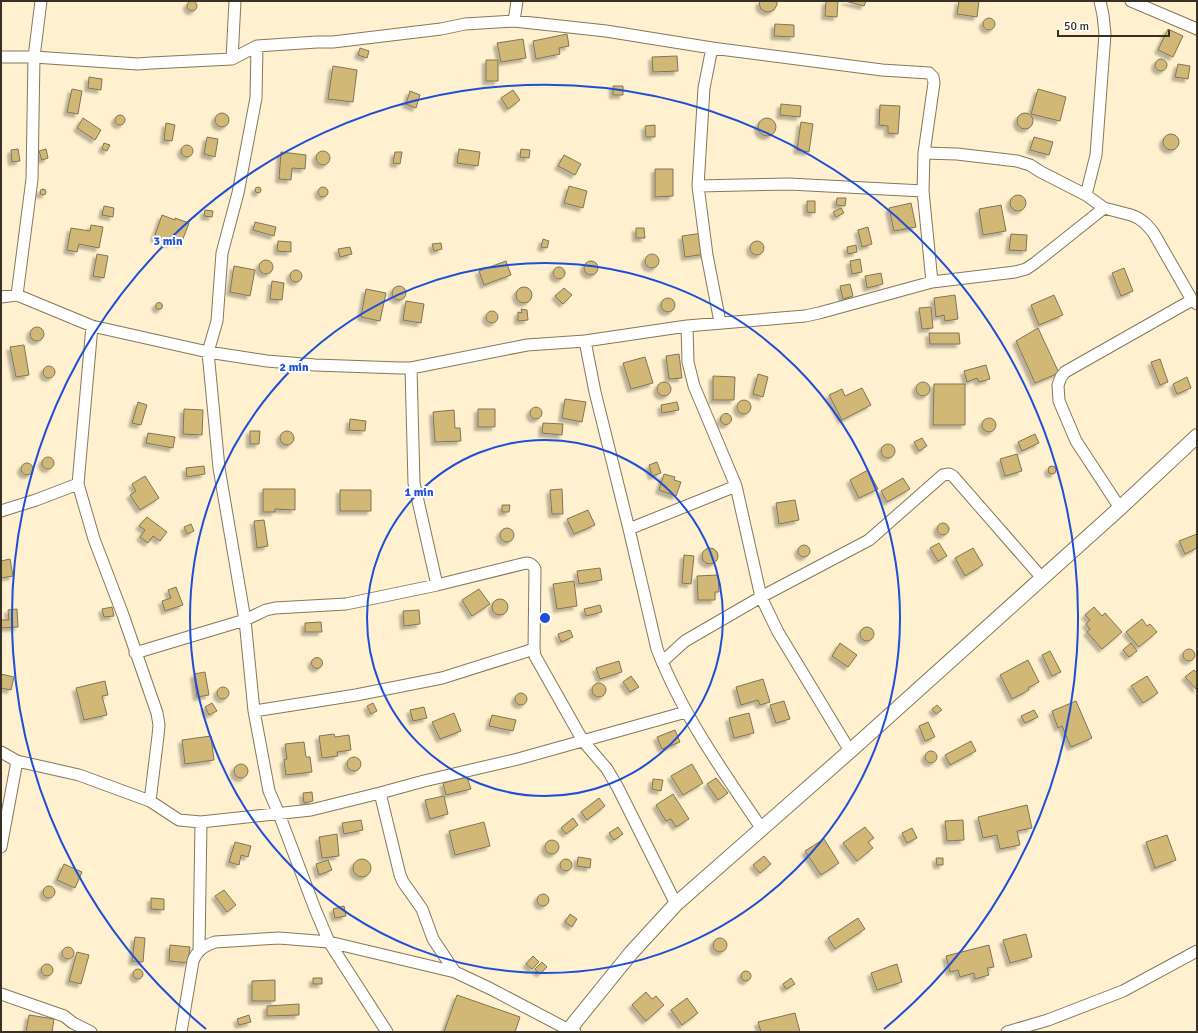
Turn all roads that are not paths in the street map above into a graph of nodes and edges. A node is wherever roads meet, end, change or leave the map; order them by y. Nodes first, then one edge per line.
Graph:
1 (41, 1) edge
2 (235, 1) edge
3 (517, 1) edge
4 (1100, 1) edge
5 (1131, 1) edge
6 (514, 21) junction
7 (1197, 29) edge
8 (257, 46) junction
9 (712, 48) junction
10 (1, 57) edge
11 (34, 57) junction
12 (232, 59) junction
13 (924, 152) junction
14 (698, 186) junction
15 (923, 191) junction
16 (1086, 195) junction
17 (1104, 208) junction
18 (932, 282) junction
19 (17, 295) junction
20 (1, 297) edge
21 (1195, 302) edge
22 (720, 322) junction
23 (92, 326) junction
24 (687, 326) junction
25 (585, 341) junction
26 (208, 352) junction
27 (411, 368) junction
28 (1197, 436) edge
29 (78, 484) junction
30 (736, 486) junction
31 (1120, 508) junction
32 (1, 512) edge
33 (629, 529) junction
34 (1042, 578) junction
35 (437, 585) junction
36 (761, 597) junction
37 (245, 620) junction
38 (534, 649) junction
39 (135, 653) junction
40 (662, 662) junction
41 (254, 711) junction
42 (686, 712) junction
43 (583, 741) junction
44 (850, 751) junction
45 (1, 752) edge
46 (17, 761) junction
47 (380, 793) junction
48 (150, 801) junction
49 (279, 814) junction
50 (201, 822) junction
51 (762, 829) junction
52 (1, 847) edge
53 (676, 904) junction
54 (329, 942) junction
55 (199, 950) junction
56 (1197, 951) edge
57 (455, 972) junction
58 (1, 994) edge
59 (75, 1027) edge
60 (570, 1031) edge
61 (90, 1032) edge
62 (181, 1032) edge
63 (386, 1032) edge
64 (1007, 1032) edge

1 - 11 street
2 - 12 street
3 - 6 street
4 - 16 street
5 - 7 street
6 - 8 street
6 - 9 street
8 - 12 street
8 - 26 street
9 - 13 street
9 - 14 street
10 - 11 street
11 - 12 street
11 - 19 street
13 - 15 street
13 - 16 street
14 - 15 street
14 - 22 street
15 - 18 street
16 - 17 street
17 - 18 street
17 - 21 street
18 - 22 street
19 - 20 street
19 - 23 street
21 - 31 street
22 - 24 street
23 - 26 street
23 - 29 street
24 - 25 street
24 - 30 street
25 - 27 street
25 - 33 street
26 - 27 street
26 - 37 street
27 - 35 street
28 - 31 street
29 - 32 street
29 - 39 street
30 - 33 street
30 - 36 street
31 - 34 street
33 - 40 street
34 - 36 street
34 - 44 street
35 - 37 street
35 - 38 street
36 - 40 street
36 - 44 street
37 - 39 street
37 - 41 street
38 - 41 street
38 - 43 street
39 - 48 street
40 - 42 street
41 - 49 street
42 - 43 street
42 - 51 street
43 - 47 street
43 - 53 street
44 - 51 street
45 - 46 street
46 - 48 street
46 - 52 street
47 - 49 street
47 - 57 street
48 - 50 street
49 - 50 street
49 - 54 street
50 - 55 street
51 - 53 street
53 - 60 street
54 - 55 street
54 - 57 street
54 - 63 street
55 - 62 street
56 - 64 street
57 - 60 street
58 - 59 street
59 - 61 street

